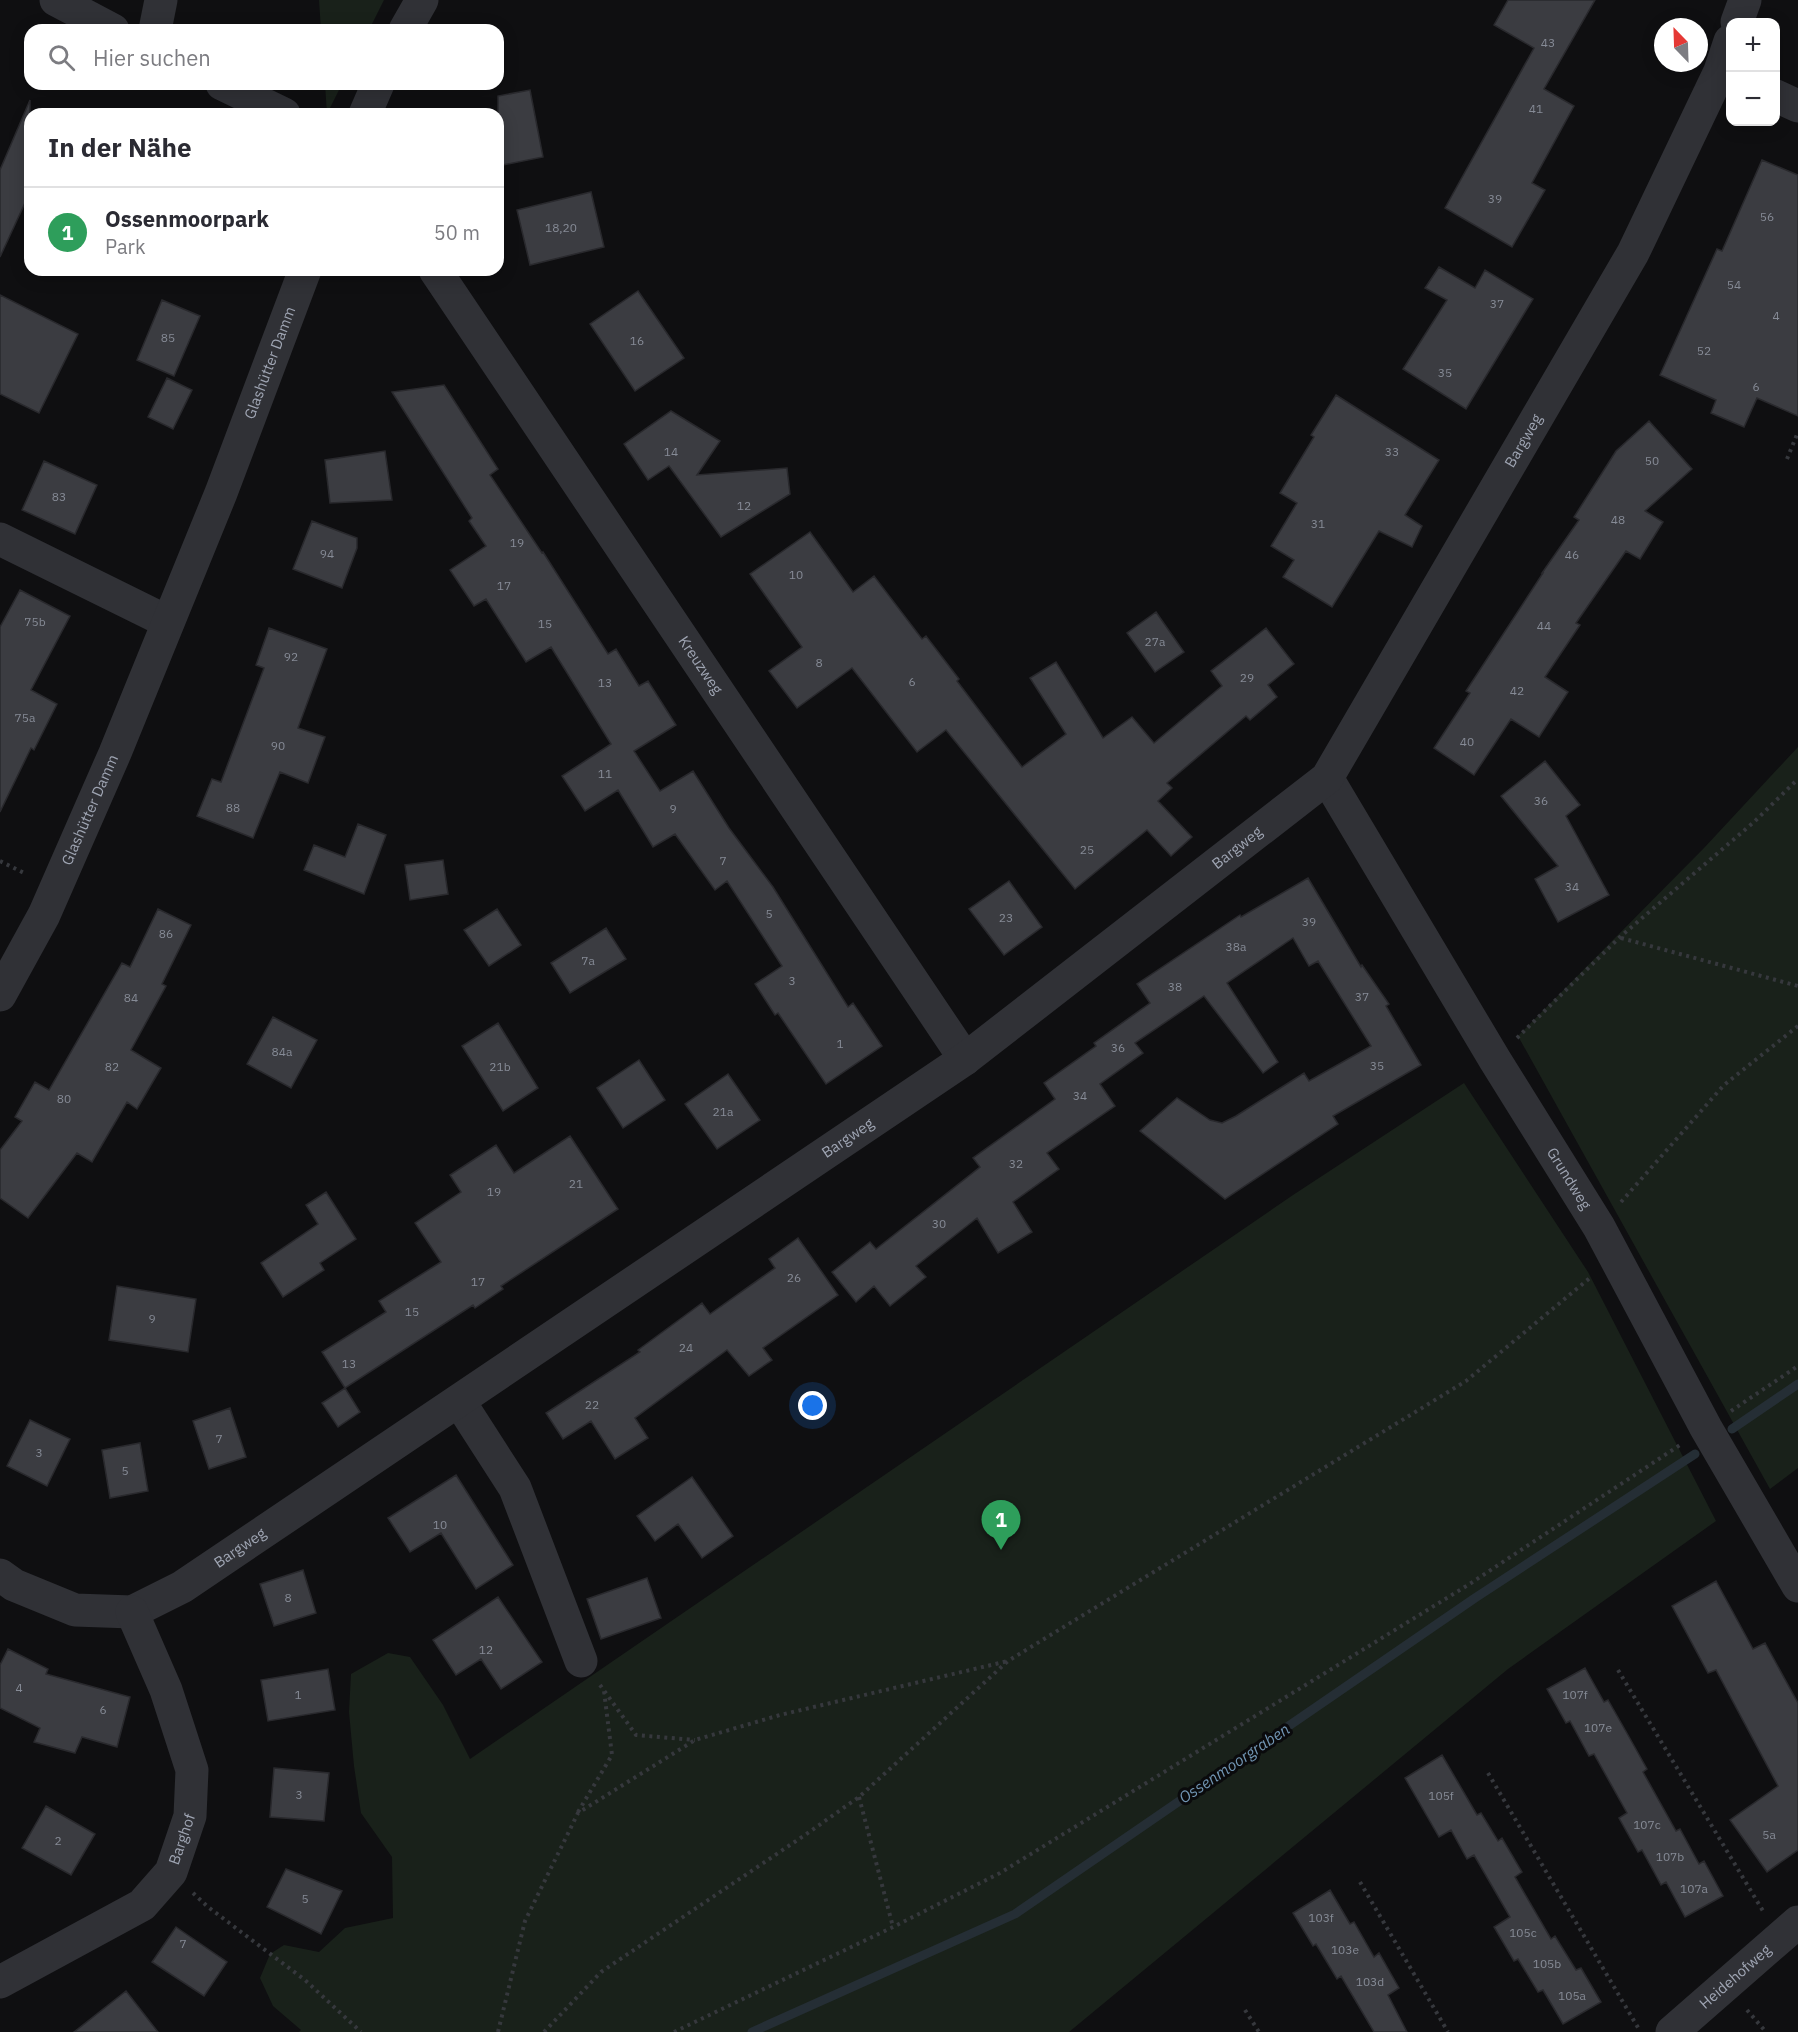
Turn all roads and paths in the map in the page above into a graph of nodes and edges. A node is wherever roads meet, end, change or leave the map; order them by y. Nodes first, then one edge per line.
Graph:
1 (56, 0) edge
2 (161, 0) edge
3 (422, 0) edge
4 (1745, 0) edge
5 (1738, 18) edge
6 (102, 24) edge
7 (156, 24) edge
8 (408, 24) edge
9 (1725, 74) edge
10 (234, 90) edge
11 (375, 90) edge
12 (1780, 98) edge
13 (1798, 106) edge
14 (272, 108) edge
15 (368, 108) edge
16 (303, 276) edge
17 (439, 276) edge
18 (1798, 432) edge
19 (1787, 459) dead end
20 (0, 539) edge
21 (168, 622) junction
22 (1327, 778) junction
23 (1798, 779) edge
24 (1620, 938) junction
25 (1798, 986) edge
26 (0, 995) edge
27 (1798, 1026) edge
28 (965, 1059) junction
29 (1495, 1060) junction
30 (1599, 1227) junction
31 (1615, 1257) junction
32 (1798, 1366) edge
33 (459, 1401) junction
34 (1706, 1428) junction
35 (0, 1575) edge
36 (1798, 1586) edge
37 (132, 1612) junction
38 (581, 1661) joint
39 (1008, 1661) junction
40 (1618, 1670) dead end
41 (603, 1689) junction
42 (695, 1740) junction
43 (1488, 1773) dead end
44 (859, 1797) junction
45 (578, 1813) junction
46 (171, 1872) junction
47 (1360, 1882) dead end
48 (893, 1927) junction
49 (1789, 1930) edge
50 (0, 1982) edge
51 (1245, 2010) dead end
52 (361, 2032) edge
53 (498, 2032) edge
54 (544, 2032) edge
55 (674, 2032) edge
56 (1259, 2032) edge
57 (1448, 2032) edge
58 (1641, 2032) edge
59 (1672, 2032) edge

1 - 6 street
2 - 7 street
3 - 8 street
4 - 5 street
9 - 22 street, Bargweg
10 - 14 street
11 - 15 street
12 - 13 street
16 - 21 street, Glashütter Damm
17 - 28 street, Kreuzweg
18 - 19 path
20 - 21 street
21 - 26 street, Glashütter Damm
22 - 28 street, Bargweg
22 - 29 street, Grundweg
23 - 24 path
24 - 25 path
24 - 29 path
27 - 30 path
28 - 33 street, Bargweg
29 - 30 street, Grundweg
30 - 31 street, Grundweg
31 - 34 street, Grundweg
31 - 39 path
32 - 34 path
33 - 37 street, Bargweg
33 - 38 street
34 - 36 street, Grundweg
34 - 48 path
35 - 37 street, Bargweg
37 - 46 street, Barghof
38 - 41 path
39 - 42 path
39 - 44 path
40 - 49 path
41 - 42 path
41 - 45 path
42 - 45 path
43 - 58 path
44 - 48 path
44 - 54 path
45 - 53 path
46 - 50 street, Barghof
46 - 52 path
47 - 57 path
48 - 55 path
49 - 59 street, Heidehofweg
51 - 56 path

